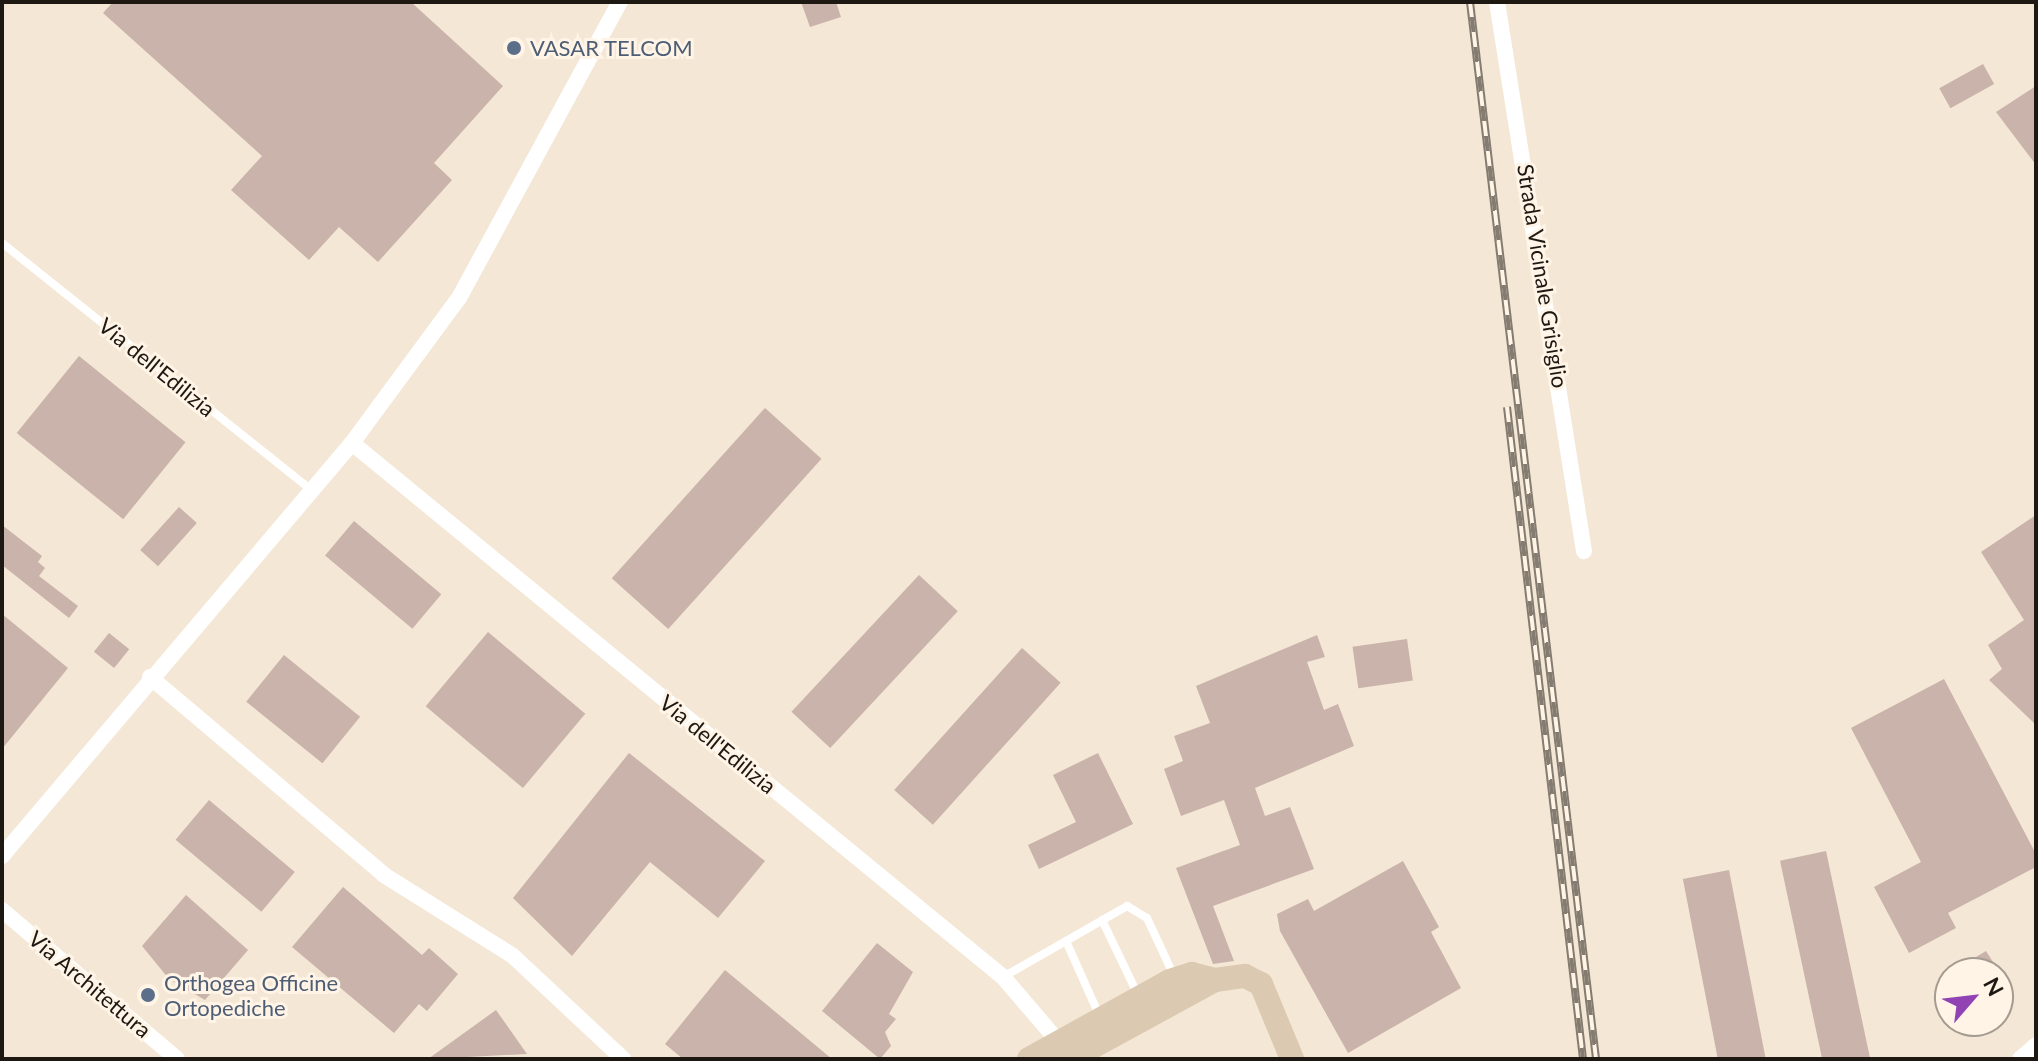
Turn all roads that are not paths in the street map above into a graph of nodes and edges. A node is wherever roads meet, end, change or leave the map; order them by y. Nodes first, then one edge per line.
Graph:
1 (620, 2) edge
2 (1497, 2) edge
3 (2, 243) edge
4 (352, 443) junction
5 (311, 490) junction
6 (1584, 551) dead end
7 (150, 677) junction
8 (2, 856) edge
9 (2, 910) edge
10 (1102, 920) junction
11 (1066, 941) junction
12 (1003, 977) junction
13 (1176, 979) junction
14 (1215, 980) junction
15 (1140, 998) junction
16 (1101, 1019) junction
17 (2036, 1045) edge
18 (1067, 1053) edge
19 (177, 1059) edge
20 (623, 1059) edge
21 (1029, 1059) edge
22 (1292, 1059) edge
23 (2020, 1059) edge

1 - 4 street
2 - 6 street, Strada Vicinale Grisiglio
3 - 5 lane, Via dell'Edilizia
4 - 5 street
4 - 12 street, Via dell'Edilizia
5 - 7 street
7 - 8 street
7 - 20 street
9 - 19 street, Via Architettura
10 - 11 lane
10 - 13 lane
10 - 15 lane
11 - 12 lane
11 - 16 lane
12 - 18 street, Via dell'Edilizia
13 - 14 street
13 - 15 street
14 - 18 street
14 - 22 street
15 - 16 street
16 - 18 street
17 - 23 street
18 - 21 street

